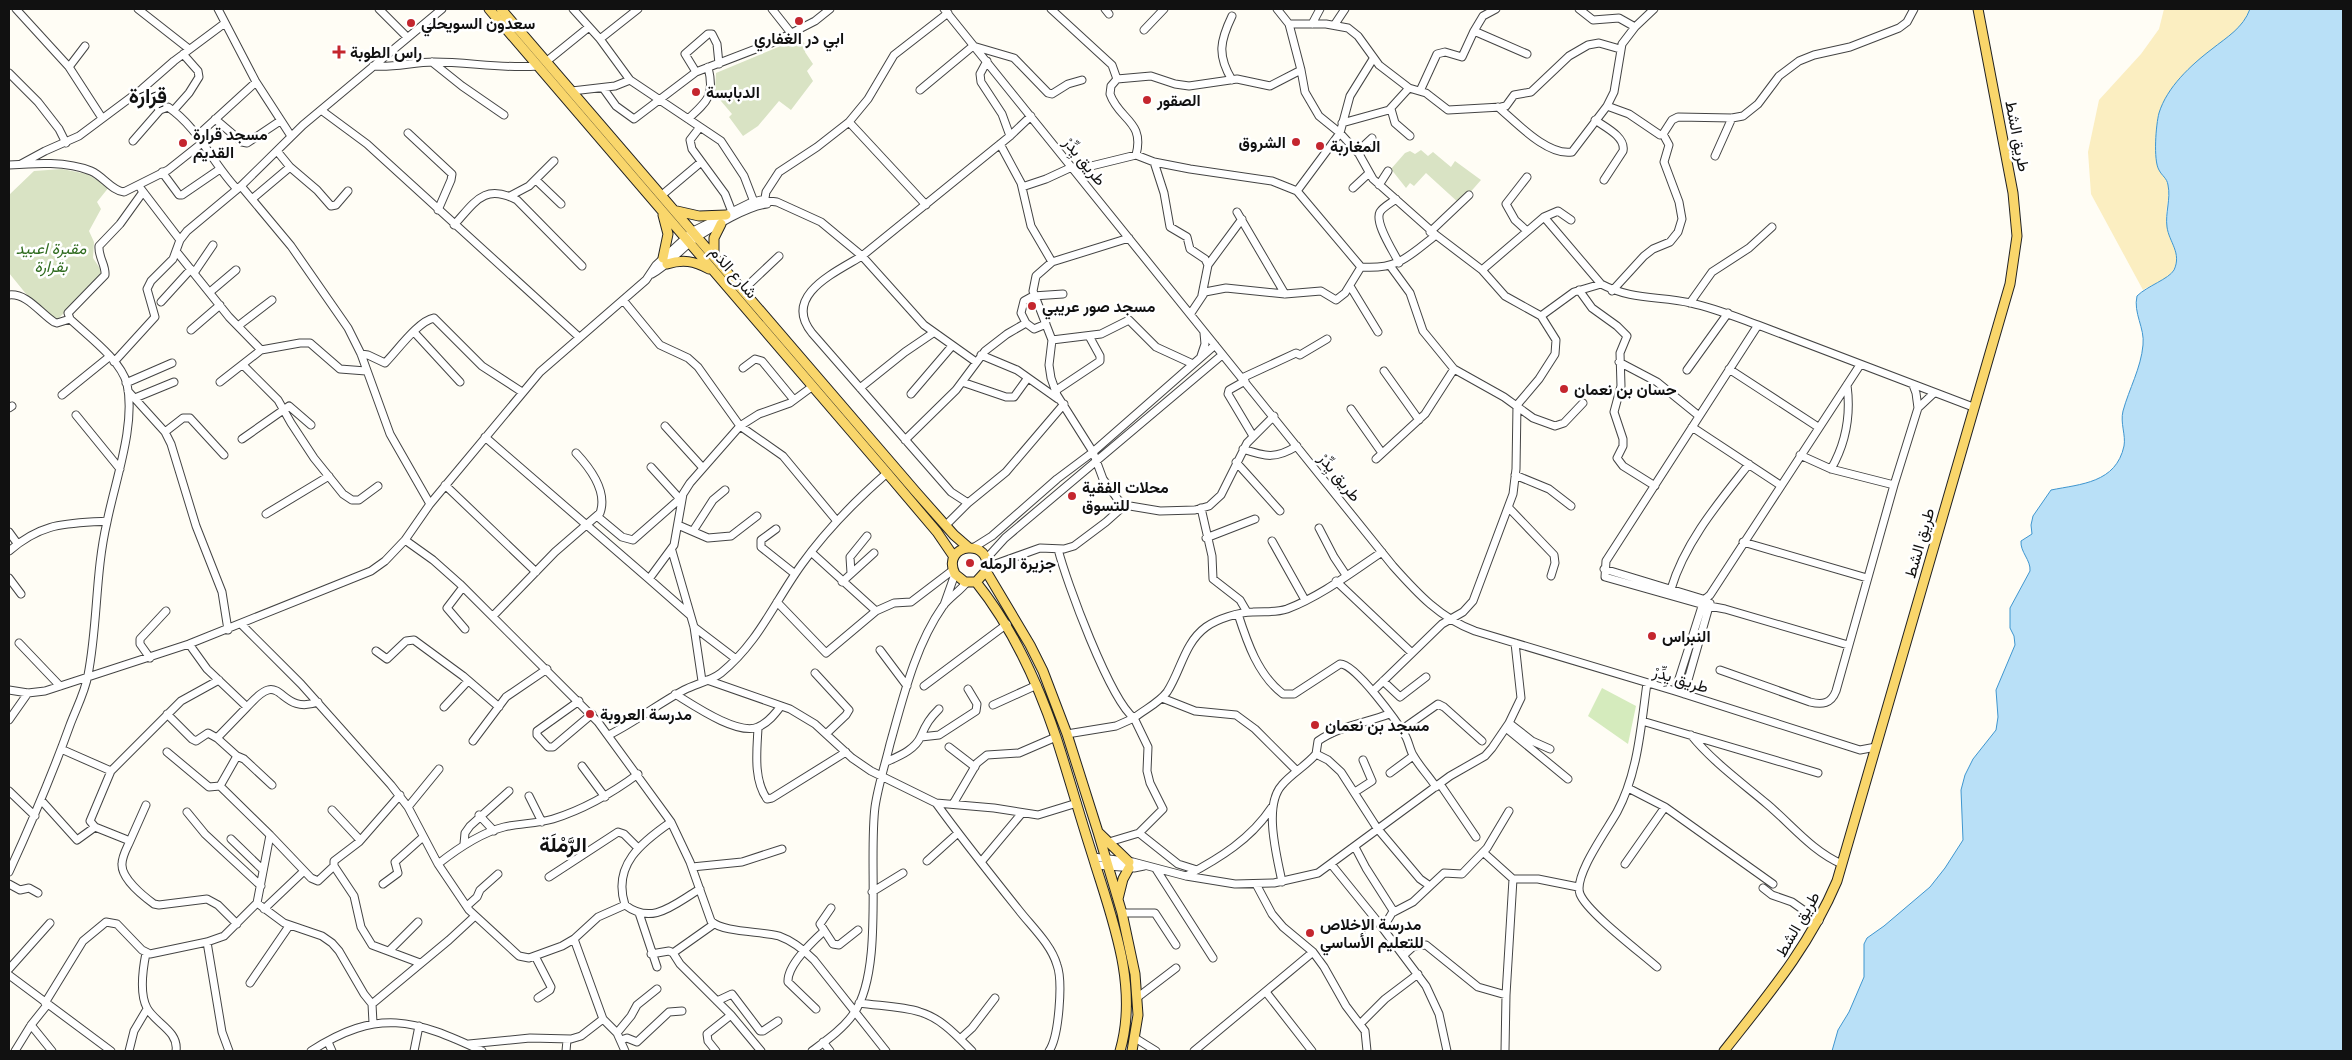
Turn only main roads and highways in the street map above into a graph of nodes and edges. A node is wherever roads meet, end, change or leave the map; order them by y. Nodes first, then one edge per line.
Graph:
1 (489, 9) edge
2 (501, 9) edge
3 (1978, 9) edge
4 (542, 64) junction
5 (675, 211) junction
6 (662, 213) junction
7 (729, 214) road end
8 (721, 224) road end
9 (714, 256) junction
10 (715, 273) junction
11 (971, 548) junction
12 (954, 557) junction
13 (986, 565) junction
14 (972, 582) junction
15 (1098, 832) junction
16 (1118, 901) junction
17 (1120, 1051) edge
18 (1132, 1051) edge
19 (1724, 1051) edge

1 - 4 main road, شارع الدَم
2 - 4 main road, شارع الدَم
3 - 19 main road, طريق الشط
4 - 5 main road, شارع الدَم
4 - 6 main road, شارع الدَم
5 - 7 main road
5 - 9 main road, شارع الدَم
6 - 10 main road, شارع الدَم
6 - 10 main road
8 - 9 main road
9 - 11 main road, شارع الدَم
10 - 12 main road, شارع الدَم
11 - 12 main road
11 - 13 main road
12 - 14 main road
13 - 14 main road
13 - 15 main road
14 - 17 main road
15 - 16 main road
15 - 16 main road
16 - 18 main road

